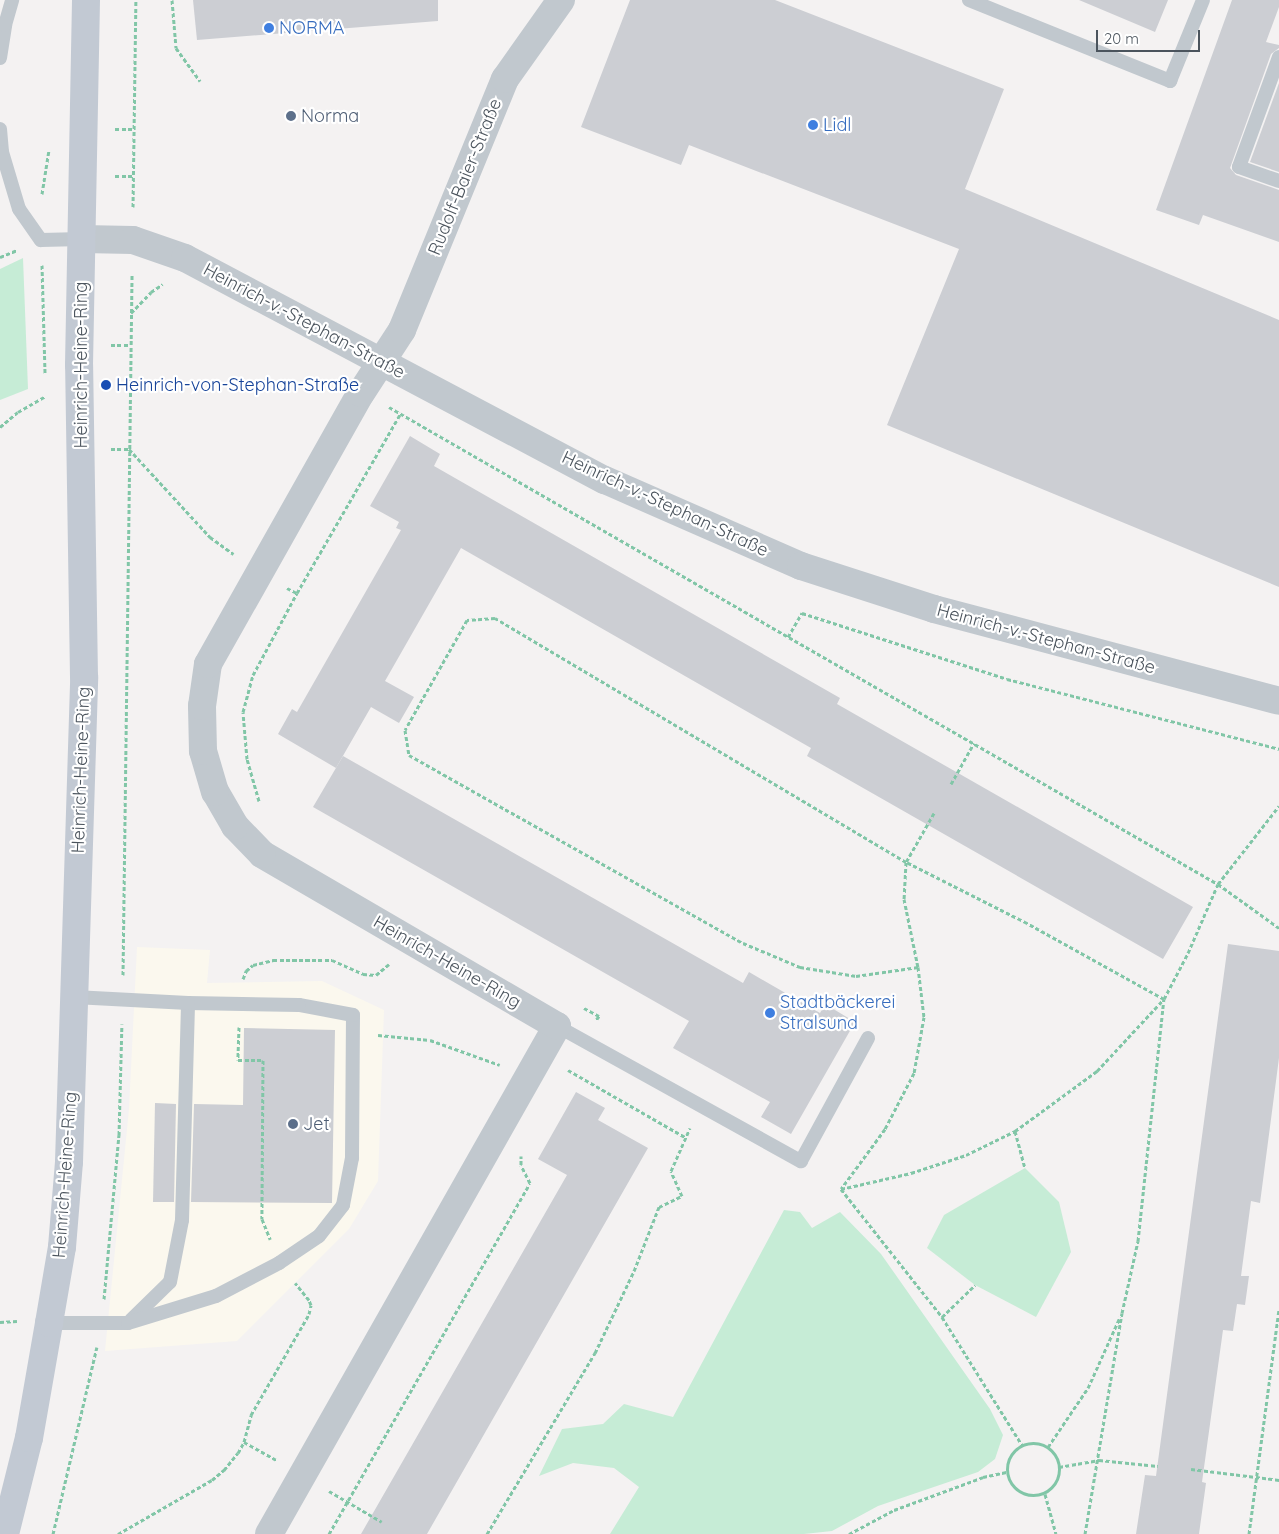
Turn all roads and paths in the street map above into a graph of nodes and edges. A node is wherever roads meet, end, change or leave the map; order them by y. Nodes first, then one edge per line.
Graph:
1 (12, 0) edge
2 (86, 0) edge
3 (136, 0) edge
4 (172, 0) edge
5 (561, 0) edge
6 (969, 0) edge
7 (1202, 0) edge
8 (1279, 56) edge
9 (0, 58) edge
10 (1277, 71) edge
11 (200, 81) dead end
12 (134, 129) junction
13 (0, 130) edge
14 (108, 130) dead end
15 (109, 176) dead end
16 (134, 176) junction
17 (1279, 181) edge
18 (82, 239) junction
19 (41, 240) junction
20 (132, 240) junction
21 (132, 274) junction
22 (140, 274) dead end
23 (167, 281) dead end
24 (130, 313) junction
25 (43, 342) dead end
26 (107, 344) dead end
27 (130, 345) junction
28 (382, 362) junction
29 (361, 392) junction
30 (46, 396) dead end
31 (0, 427) edge
32 (298, 593) dead end
33 (788, 636) junction
34 (1279, 701) edge
35 (974, 743) junction
36 (1279, 749) edge
37 (951, 784) dead end
38 (1279, 806) edge
39 (264, 809) dead end
40 (934, 813) dead end
41 (906, 862) junction
42 (1218, 884) junction
43 (1279, 928) edge
44 (406, 937) junction
45 (918, 966) junction
46 (74, 998) junction
47 (1164, 999) junction
48 (122, 1000) junction
49 (188, 1003) junction
50 (240, 1003) junction
51 (557, 1026) junction
52 (354, 1033) junction
53 (868, 1038) dead end
54 (583, 1042) junction
55 (567, 1069) junction
56 (532, 1072) junction
57 (563, 1077) dead end
58 (703, 1107) junction
59 (1015, 1131) junction
60 (685, 1137) junction
61 (521, 1150) dead end
62 (1026, 1168) dead end
63 (841, 1189) junction
64 (975, 1285) dead end
65 (1279, 1309) edge
66 (1122, 1313) junction
67 (942, 1317) junction
68 (18, 1321) dead end
69 (0, 1322) edge
70 (101, 1323) junction
71 (128, 1323) junction
72 (49, 1324) junction
73 (1022, 1445) junction
74 (1048, 1447) junction
75 (1099, 1460) junction
76 (1158, 1466) dead end
77 (1060, 1467) junction
78 (1191, 1469) dead end
79 (1006, 1472) junction
80 (303, 1476) junction
81 (1256, 1478) junction
82 (1279, 1480) edge
83 (1045, 1493) junction
84 (347, 1502) junction
85 (382, 1522) dead end
86 (5, 1534) edge
87 (53, 1534) edge
88 (269, 1534) edge
89 (328, 1534) edge
90 (487, 1534) edge
91 (849, 1534) edge
92 (1056, 1534) edge
93 (1086, 1534) edge
94 (1249, 1534) edge

1 - 9 lane
2 - 18 main road, Heinrich-Heine-Ring
3 - 12 path
4 - 11 path
5 - 28 street, Rudolf-Baier-Straße
6 - 7 lane
8 - 10 lane
10 - 17 lane
12 - 14 path
12 - 16 path
13 - 19 lane
15 - 16 path
16 - 20 path
18 - 19 lane
18 - 20 street, Heinrich-v.-Stephan-Straße
18 - 46 main road, Heinrich-Heine-Ring
19 - 25 path
20 - 21 path
20 - 28 street, Heinrich-v.-Stephan-Straße
21 - 22 path
21 - 24 path
23 - 24 path
24 - 27 path
26 - 27 path
27 - 48 path
28 - 29 street, Heinrich-Heine-Ring
28 - 34 street, Heinrich-v.-Stephan-Straße
29 - 33 path
29 - 44 street, Heinrich-Heine-Ring
30 - 31 path
32 - 39 path
33 - 35 path
33 - 36 path
35 - 37 path
35 - 42 path
38 - 42 path
40 - 41 path
41 - 45 path
41 - 45 path
41 - 47 path
42 - 43 path
42 - 47 path
44 - 50 path
44 - 51 street, Heinrich-Heine-Ring
45 - 63 path
46 - 48 lane
46 - 72 main road, Heinrich-Heine-Ring
47 - 59 path
47 - 66 path
48 - 49 lane
48 - 70 path
49 - 50 lane
49 - 71 lane
50 - 52 lane
51 - 54 lane
51 - 56 street
52 - 56 path
52 - 71 lane
53 - 58 lane
54 - 55 path
54 - 58 lane
55 - 57 path
55 - 60 path
56 - 80 street
58 - 60 path
59 - 62 path
59 - 63 path
60 - 90 path
61 - 84 path
63 - 67 path
64 - 67 path
65 - 81 path
66 - 74 path
66 - 75 path
67 - 73 path
68 - 69 path
70 - 71 lane
70 - 72 lane
70 - 87 path
72 - 86 main road, Heinrich-Heine-Ring
73 - 74 path
73 - 79 path
74 - 77 path
75 - 76 path
75 - 77 path
75 - 93 path
77 - 83 path
78 - 81 path
79 - 83 path
79 - 91 path
80 - 84 path
80 - 88 street
81 - 82 path
81 - 94 path
83 - 92 path
84 - 85 path
84 - 89 path

